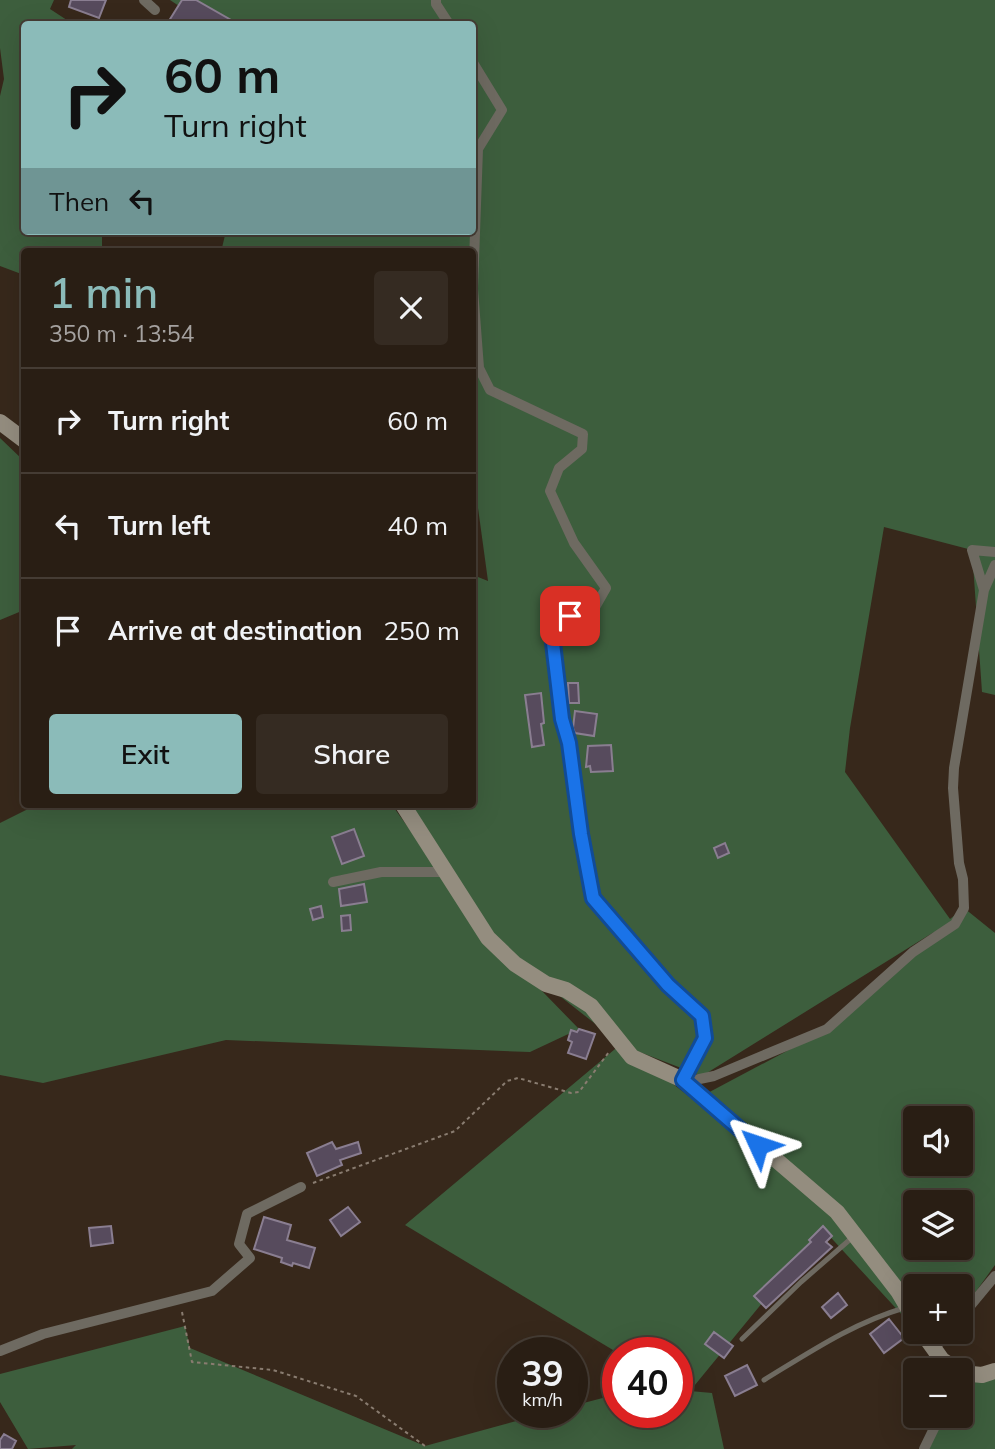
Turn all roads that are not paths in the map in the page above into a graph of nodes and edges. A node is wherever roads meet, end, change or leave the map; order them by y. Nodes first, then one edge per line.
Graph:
1 (144, 0) edge
2 (436, 0) edge
3 (155, 10) dead end
4 (447, 21) edge
5 (476, 68) edge
6 (476, 205) edge
7 (476, 328) edge
8 (0, 422) edge
9 (21, 438) edge
10 (995, 552) edge
11 (995, 565) edge
12 (984, 590) junction
13 (405, 808) edge
14 (444, 872) junction
15 (333, 882) dead end
16 (684, 1081) junction
17 (300, 1187) road end
18 (854, 1236) junction
19 (995, 1276) edge
20 (903, 1302) edge
21 (973, 1303) edge
22 (903, 1314) edge
23 (742, 1339) dead end
24 (930, 1344) edge
25 (938, 1344) edge
26 (934, 1349) junction
27 (0, 1351) edge
28 (941, 1358) edge
29 (995, 1371) edge
30 (973, 1374) edge
31 (764, 1380) dead end
32 (934, 1428) edge
33 (923, 1449) edge

1 - 3 street
2 - 4 street
5 - 6 street
7 - 16 street
8 - 9 street
10 - 12 street
11 - 12 street
12 - 16 street
13 - 14 street
14 - 15 street
14 - 16 street
16 - 18 street
17 - 27 street
18 - 20 street
18 - 23 lane
19 - 21 street
22 - 31 lane
24 - 26 street
25 - 26 street
26 - 28 street
29 - 30 street
32 - 33 street

